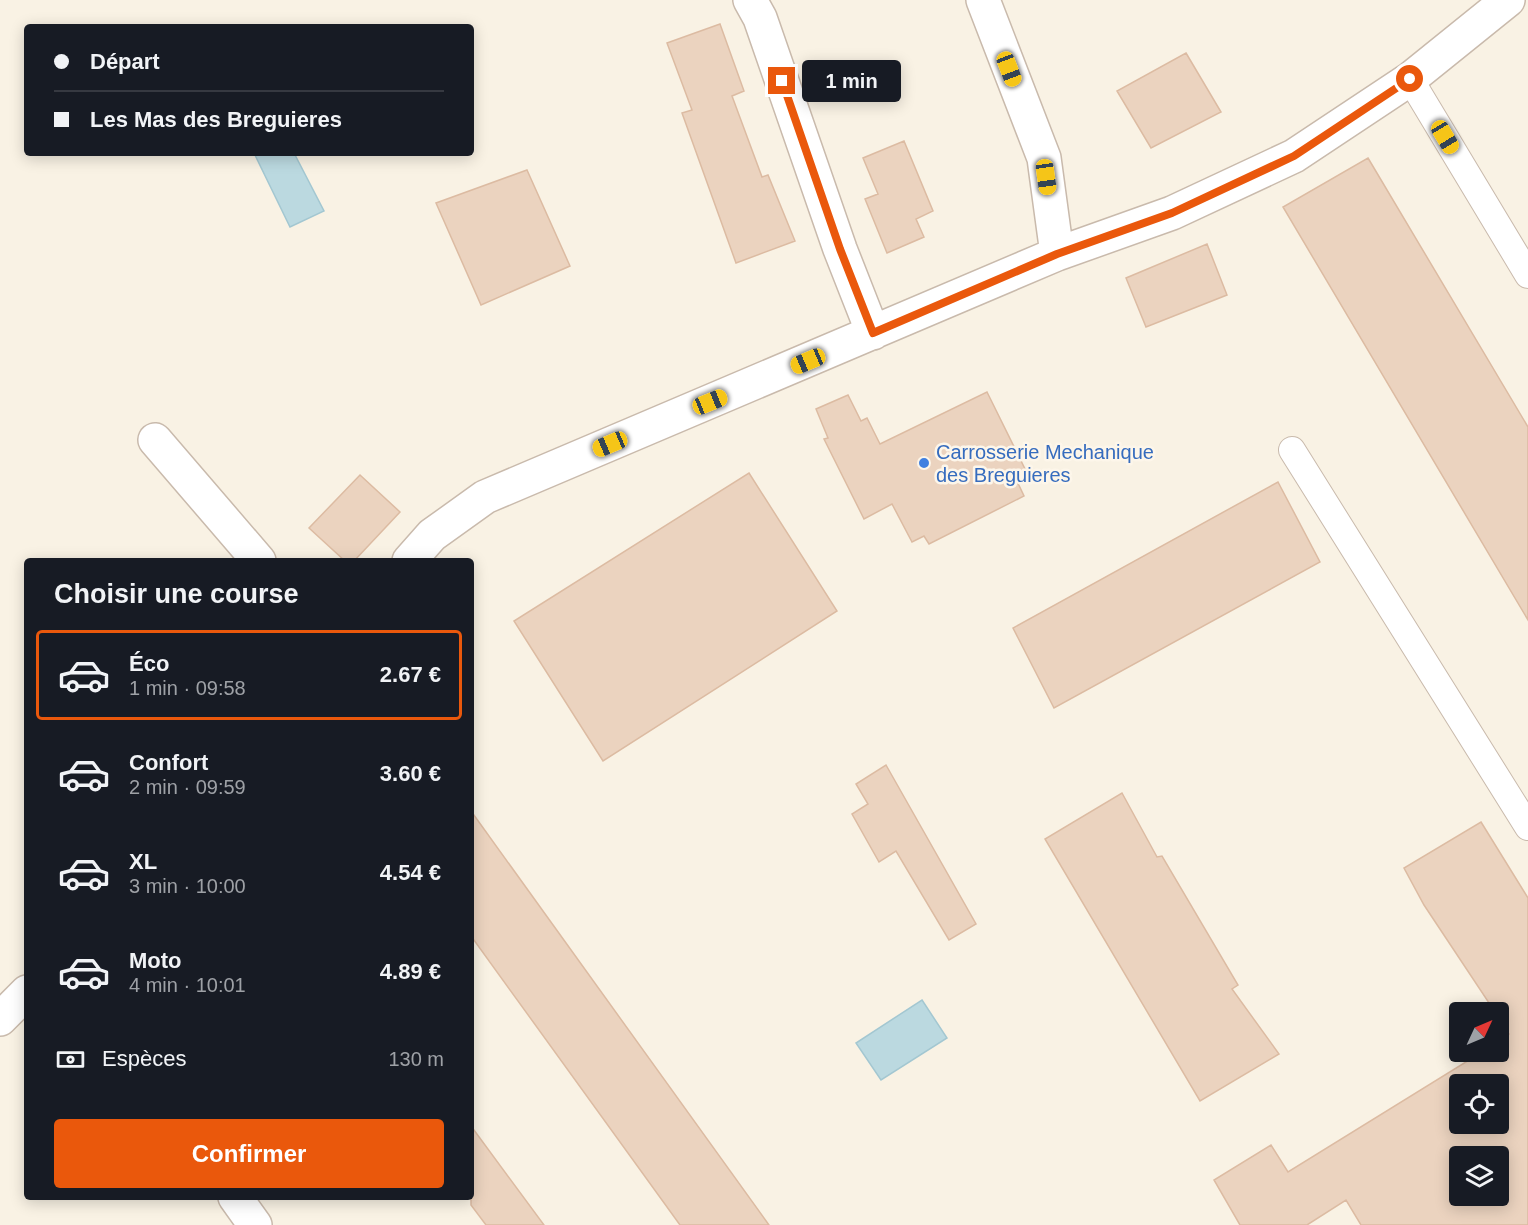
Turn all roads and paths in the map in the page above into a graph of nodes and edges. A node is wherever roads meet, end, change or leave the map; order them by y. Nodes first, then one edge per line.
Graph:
1 (750, 0) edge
2 (983, 0) edge
3 (1508, 0) edge
4 (1410, 79) junction
5 (1057, 254) junction
6 (1528, 275) edge
7 (873, 333) junction
8 (155, 440) dead end
9 (1292, 450) dead end
10 (256, 558) edge
11 (412, 558) edge
12 (1528, 827) edge
13 (24, 995) edge
14 (0, 1019) edge
15 (237, 1200) edge
16 (255, 1225) edge

1 - 7 street
2 - 5 street
3 - 4 street
4 - 5 street
4 - 6 lane
5 - 7 street
7 - 11 street
8 - 10 street
9 - 12 lane
13 - 14 street
15 - 16 street

